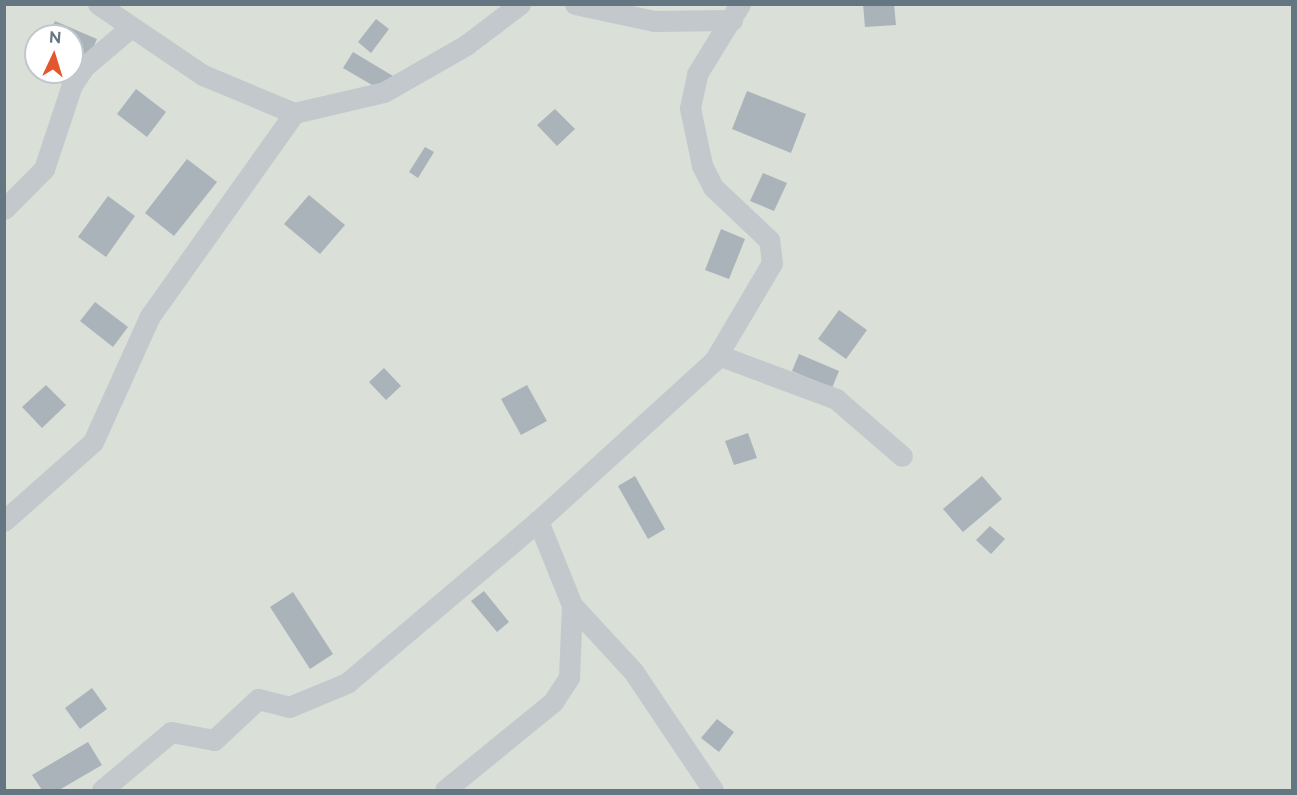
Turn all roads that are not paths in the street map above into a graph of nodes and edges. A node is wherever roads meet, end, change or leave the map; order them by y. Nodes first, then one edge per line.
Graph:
1 (98, 4) edge
2 (520, 4) edge
3 (575, 4) edge
4 (736, 12) edge
5 (131, 27) junction
6 (294, 113) junction
7 (4, 209) edge
8 (718, 356) junction
9 (902, 456) dead end
10 (4, 521) edge
11 (538, 521) junction
12 (572, 605) junction
13 (102, 790) edge
14 (445, 790) edge
15 (713, 790) edge

1 - 5 street
2 - 6 street
3 - 4 street
4 - 8 street
5 - 6 street
5 - 7 street
6 - 10 street
8 - 9 street
8 - 11 street
11 - 12 street
11 - 13 street
12 - 14 street
12 - 15 street

